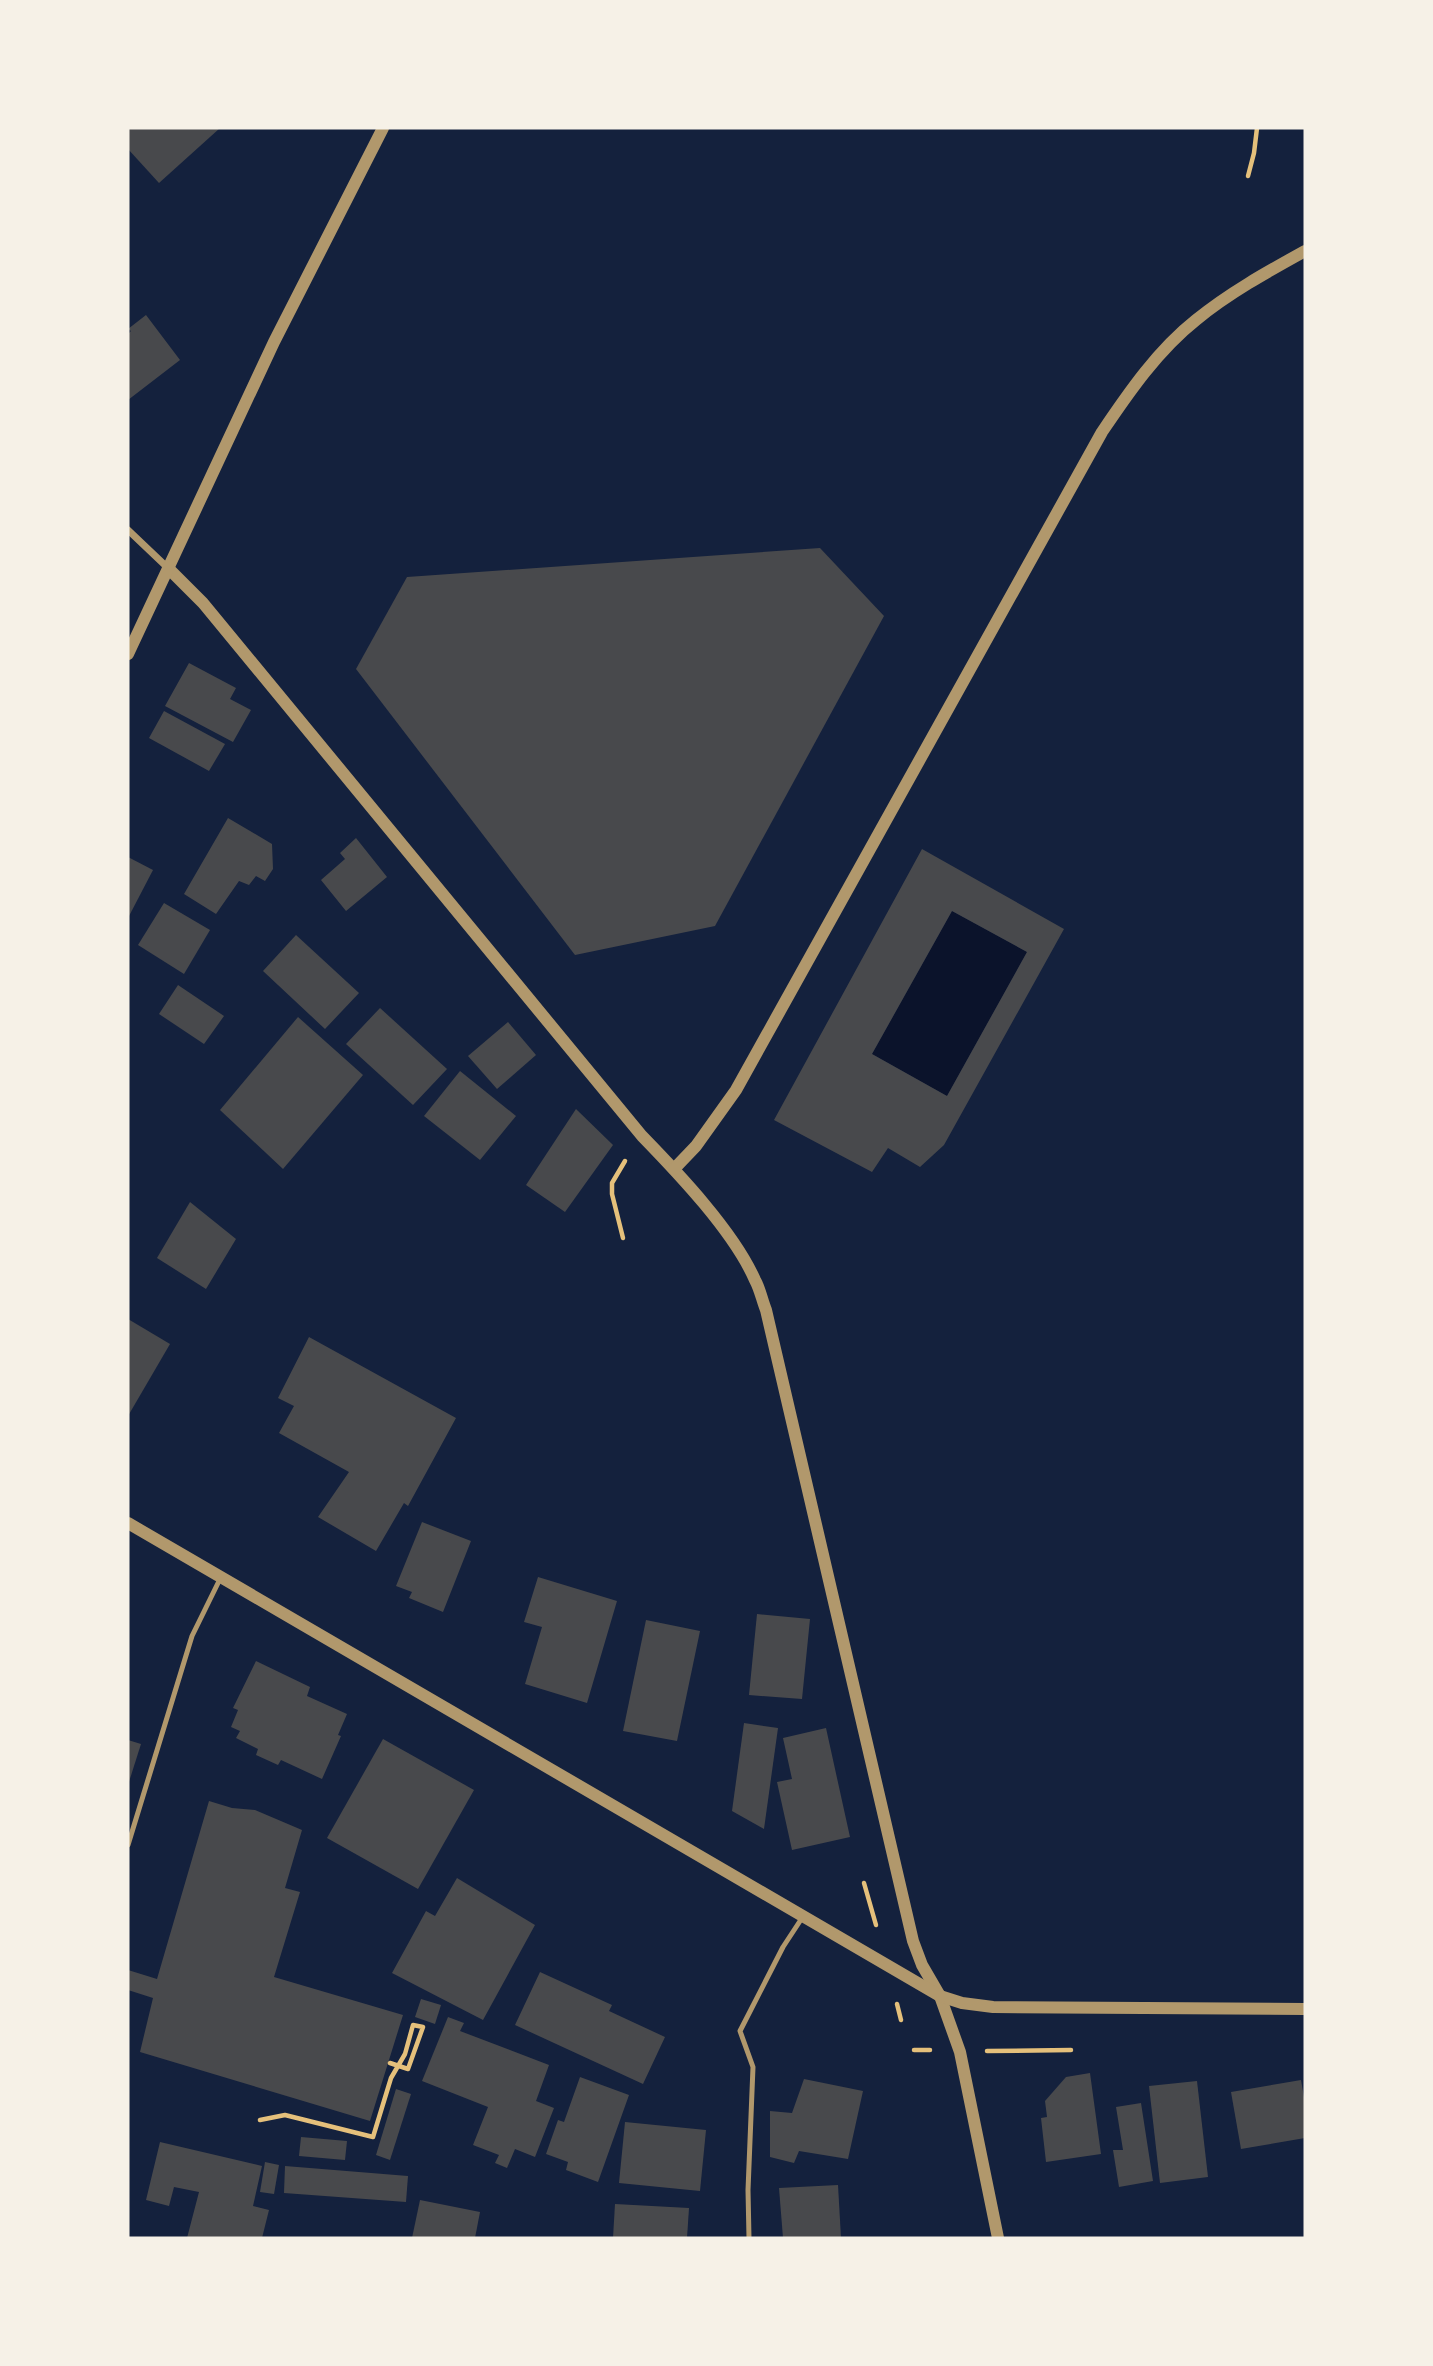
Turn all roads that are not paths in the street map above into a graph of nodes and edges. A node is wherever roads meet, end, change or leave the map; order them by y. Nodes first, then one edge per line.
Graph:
1 (383, 128) edge
2 (1305, 251) edge
3 (128, 530) edge
4 (170, 569) junction
5 (128, 654) edge
6 (674, 1168) junction
7 (128, 1522) edge
8 (222, 1576) junction
9 (128, 1845) edge
10 (803, 1916) junction
11 (940, 1996) junction
12 (1305, 2009) edge
13 (749, 2238) edge
14 (998, 2238) edge

1 - 4 street
2 - 6 street
3 - 4 street
4 - 5 street
4 - 6 street
6 - 11 street
7 - 8 street
8 - 9 lane
8 - 10 street
10 - 11 street
10 - 13 lane
11 - 12 street
11 - 14 street

